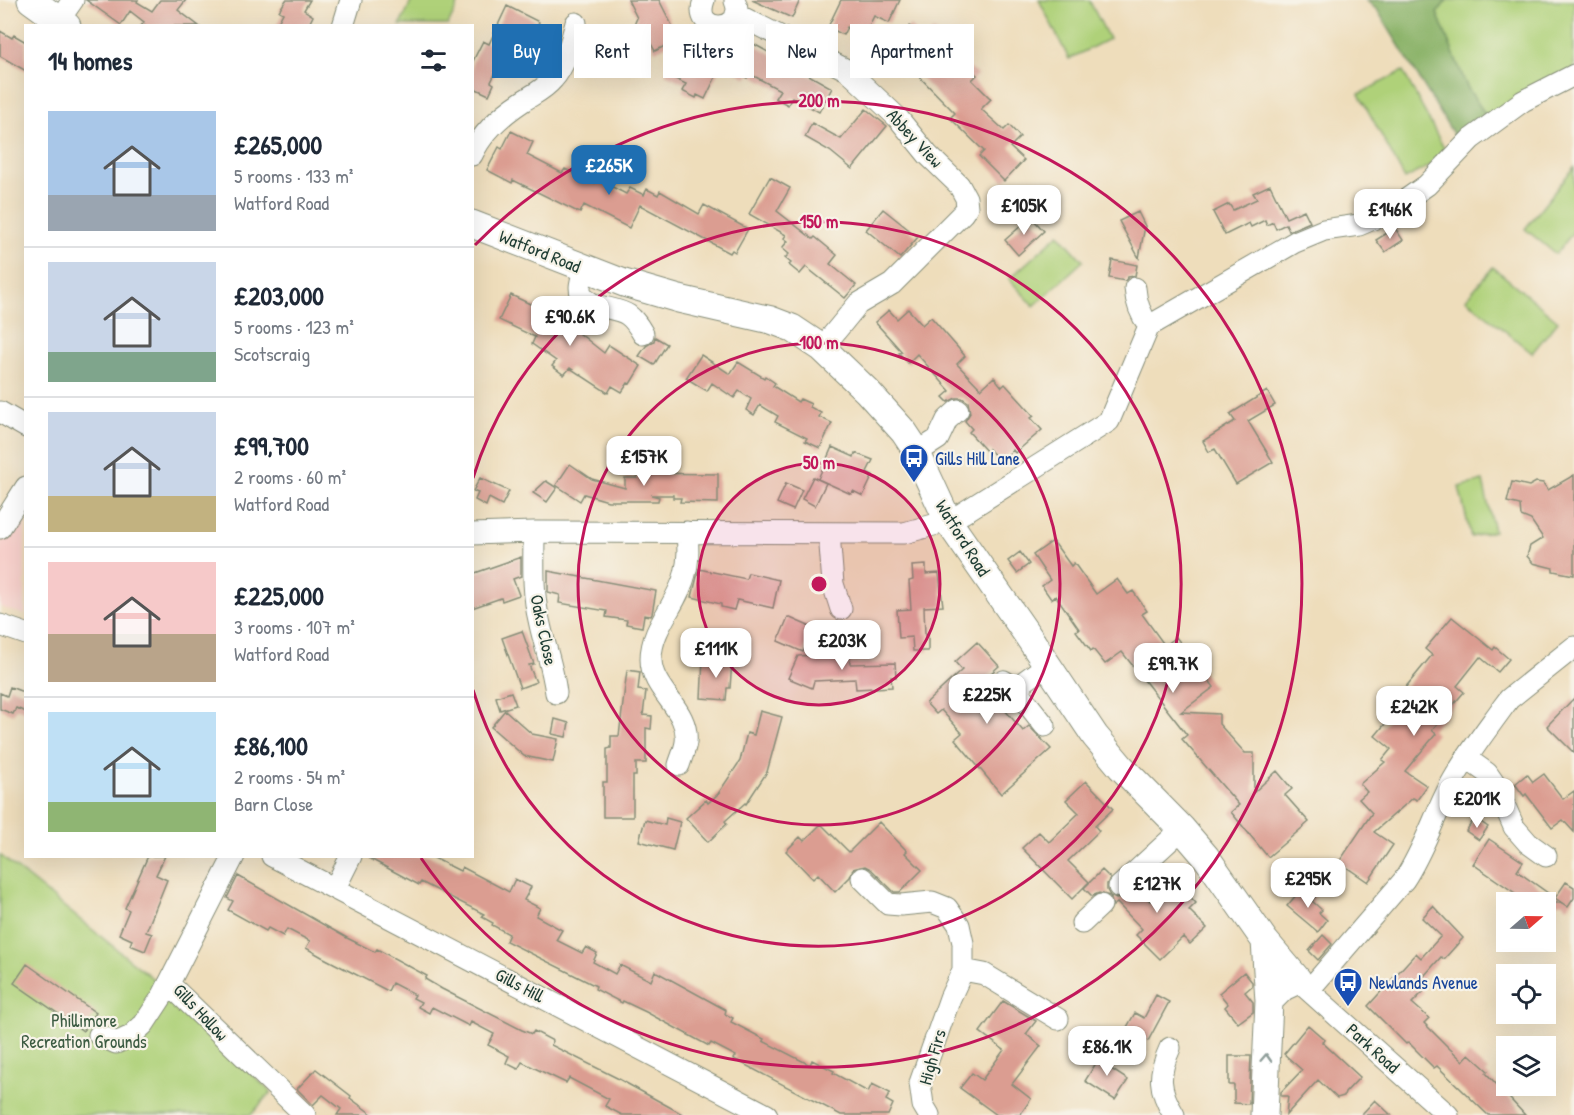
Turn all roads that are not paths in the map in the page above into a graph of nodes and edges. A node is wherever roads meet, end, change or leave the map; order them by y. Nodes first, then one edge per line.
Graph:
1 (31, 0) edge
2 (351, 0) edge
3 (704, 0) edge
4 (735, 7) edge
5 (66, 15) edge
6 (576, 23) dead end
7 (344, 24) edge
8 (1574, 75) edge
9 (474, 151) edge
10 (474, 225) edge
11 (584, 269) junction
12 (1135, 288) dead end
13 (1149, 326) junction
14 (644, 334) dead end
15 (822, 348) junction
16 (958, 410) dead end
17 (0, 412) edge
18 (24, 426) edge
19 (916, 453) junction
20 (24, 490) edge
21 (948, 520) junction
22 (0, 528) edge
23 (534, 532) junction
24 (687, 532) junction
25 (829, 533) junction
26 (474, 534) edge
27 (841, 609) dead end
28 (0, 625) edge
29 (24, 633) edge
30 (1574, 647) edge
31 (1047, 665) junction
32 (1015, 688) junction
33 (556, 693) dead end
34 (986, 695) dead end
35 (1045, 726) dead end
36 (1466, 758) junction
37 (679, 765) dead end
38 (1182, 829) junction
39 (1546, 856) dead end
40 (233, 858) edge
41 (276, 858) edge
42 (350, 858) edge
43 (862, 878) dead end
44 (1119, 887) dead end
45 (335, 888) junction
46 (1101, 905) dead end
47 (1082, 923) dead end
48 (1265, 941) junction
49 (963, 970) junction
50 (169, 984) junction
51 (1303, 985) junction
52 (1269, 1001) junction
53 (1058, 1019) dead end
54 (99, 1035) dead end
55 (1170, 1048) dead end
56 (304, 1115) edge
57 (767, 1115) edge
58 (929, 1115) edge
59 (1174, 1115) edge
60 (1264, 1115) edge
61 (1448, 1115) edge

1 - 5 main road
2 - 7 street
3 - 4 street, Abbey View
4 - 15 street, Abbey View
6 - 9 street
8 - 13 street
10 - 11 main road, Watford Road
11 - 14 street
11 - 15 main road, Watford Road
12 - 13 street
13 - 21 street
15 - 19 main road, Watford Road
16 - 19 street
17 - 18 street
19 - 21 main road, Watford Road
20 - 22 street
21 - 25 street
21 - 31 main road, Watford Road
23 - 24 street
23 - 26 street
23 - 33 street, Oaks Close
24 - 25 street
24 - 37 street
25 - 27 street
28 - 29 street
30 - 36 street
31 - 32 street
31 - 38 main road, Watford Road
32 - 34 street
32 - 35 street
36 - 39 street
36 - 51 street
38 - 44 street
38 - 48 main road, Watford Road
40 - 50 street, Gills Hollow
41 - 45 street, Gills Hill
42 - 45 street
43 - 49 street
45 - 57 street, Gills Hill
46 - 47 street
48 - 51 main road, Watford Road
48 - 52 main road
49 - 53 street
49 - 58 street, High Firs
50 - 54 street
50 - 56 street, Gills Hollow
51 - 52 main road
51 - 61 street, Park Road
60 -> 52 main road
55 - 59 street

